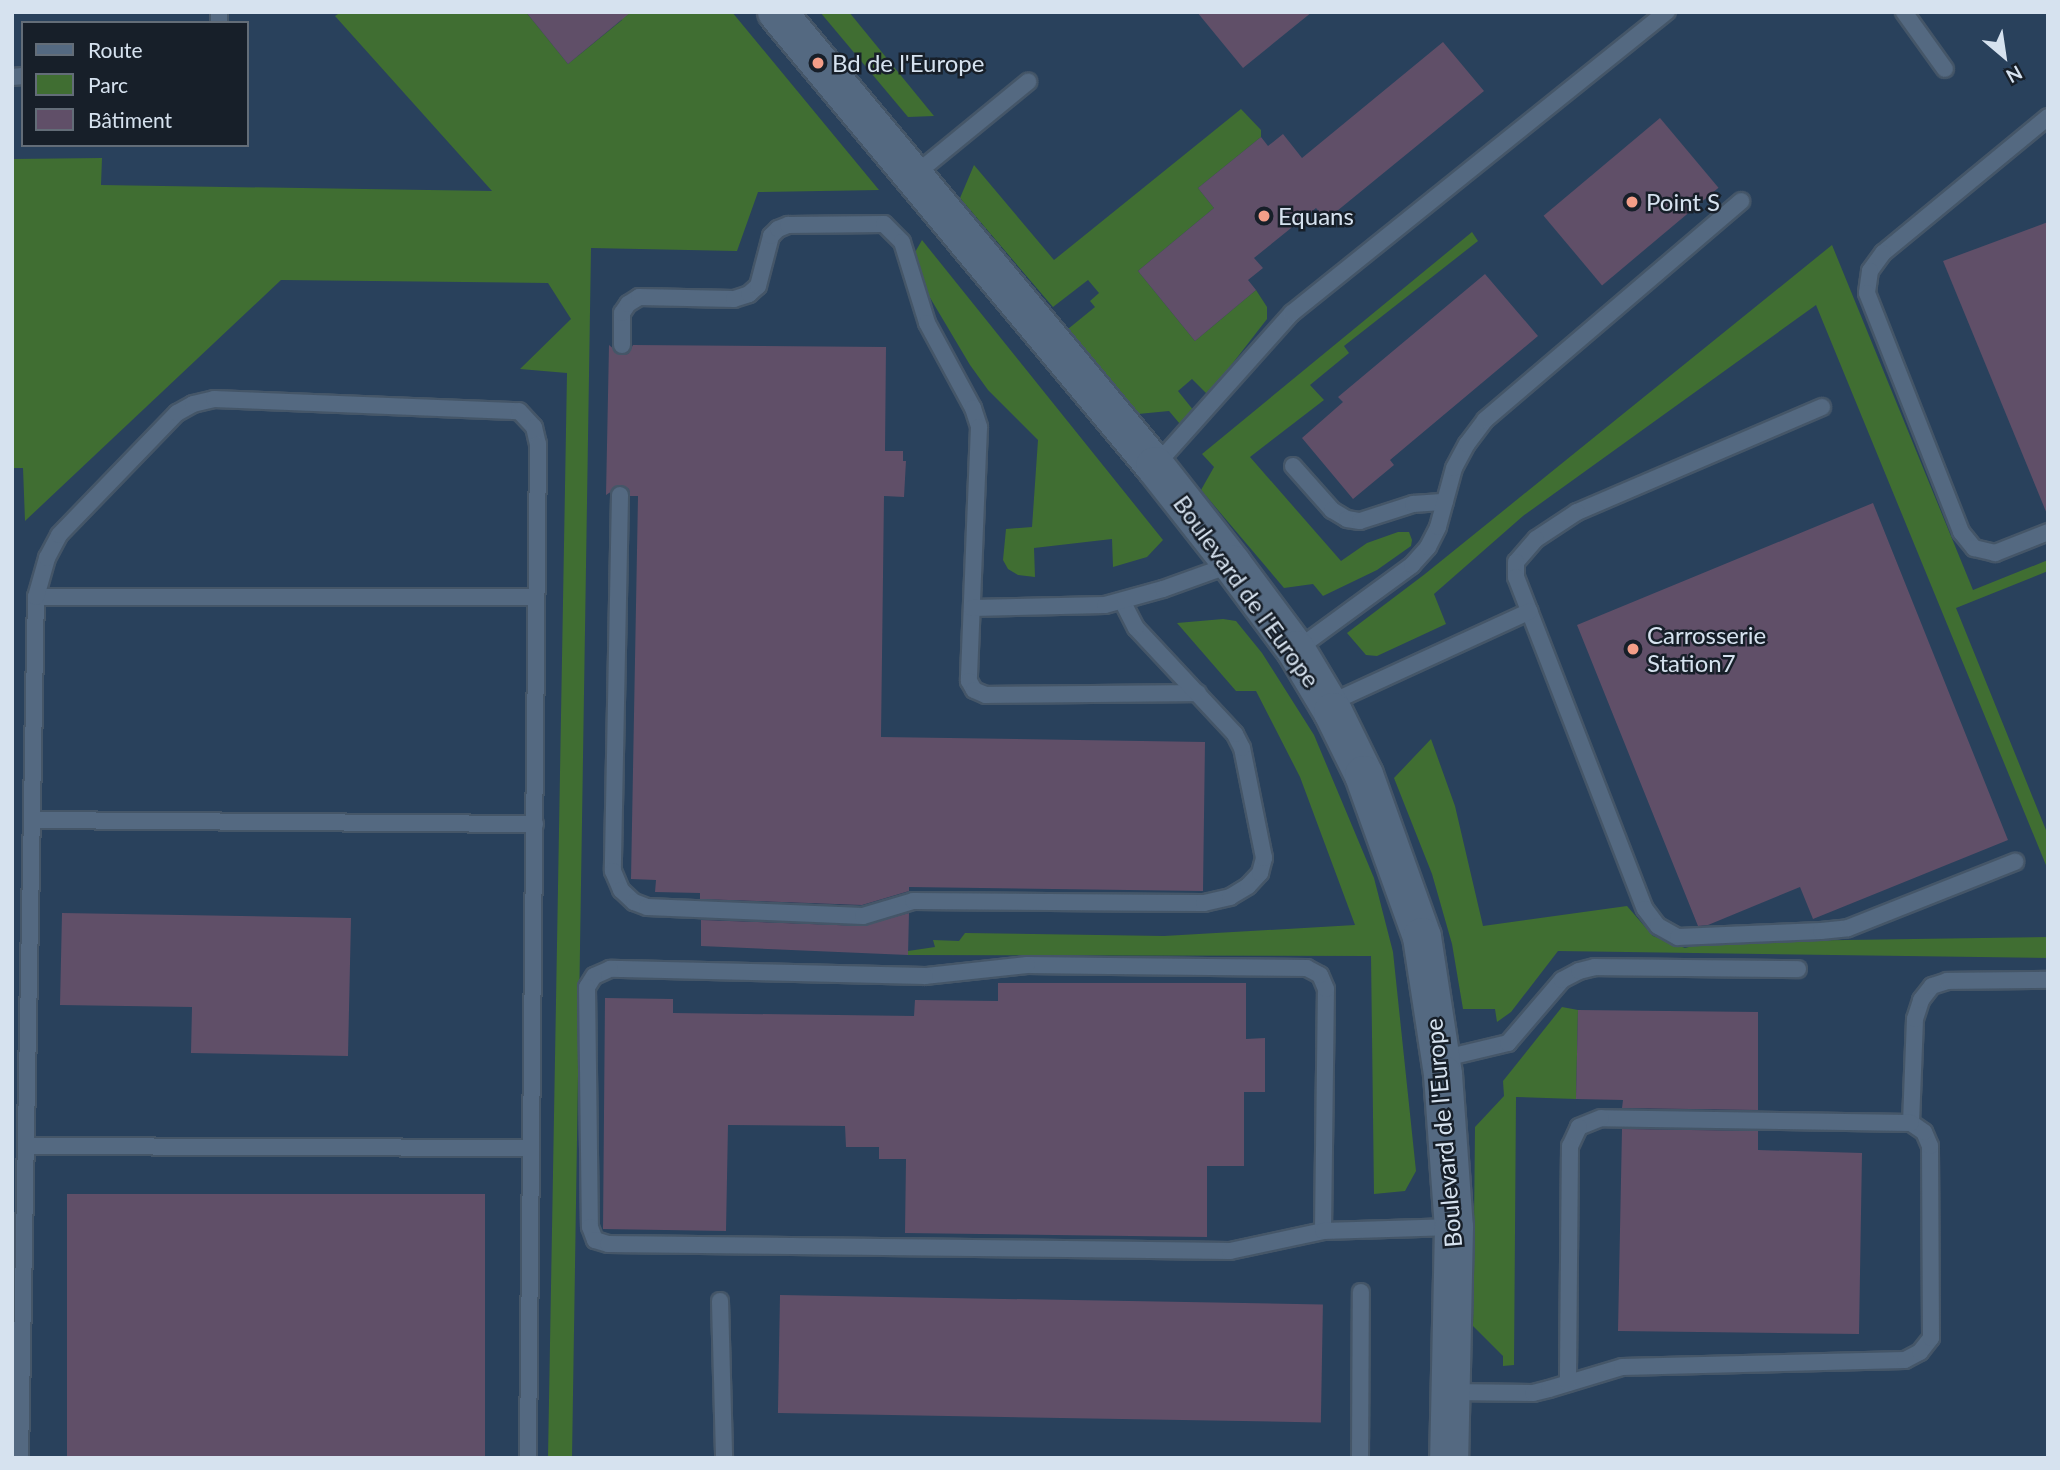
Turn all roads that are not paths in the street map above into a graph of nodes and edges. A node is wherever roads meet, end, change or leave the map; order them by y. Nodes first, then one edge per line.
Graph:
1 (777, 12) edge
2 (1667, 12) edge
3 (1904, 12) edge
4 (1945, 69) dead end
5 (1028, 82) dead end
6 (2048, 117) edge
7 (914, 176) junction
8 (1741, 201) dead end
9 (622, 345) dead end
10 (1822, 407) dead end
11 (1155, 466) junction
12 (1293, 466) dead end
13 (620, 495) dead end
14 (1445, 502) junction
15 (2048, 532) edge
16 (1232, 564) junction
17 (36, 597) junction
18 (536, 597) junction
19 (1122, 601) junction
20 (972, 608) junction
21 (1530, 611) junction
22 (1296, 650) junction
23 (1198, 693) junction
24 (1328, 704) junction
25 (32, 820) junction
26 (535, 824) junction
27 (2015, 862) dead end
28 (1798, 969) dead end
29 (2048, 980) edge
30 (1441, 1059) junction
31 (1911, 1123) junction
32 (26, 1146) junction
33 (531, 1148) junction
34 (1454, 1227) junction
35 (1323, 1231) junction
36 (1361, 1292) dead end
37 (720, 1300) dead end
38 (1568, 1383) junction
39 (1450, 1392) junction
40 (20, 1458) edge
41 (528, 1458) edge
42 (724, 1458) edge
43 (1360, 1458) edge
44 (1449, 1458) edge

1 - 7 street, Boulevard de l'Europe
2 - 11 lane
3 - 4 lane
5 - 7 lane
6 - 15 lane
7 - 11 street, Boulevard de l'Europe
8 - 14 lane
9 - 20 lane
10 - 21 lane
11 - 16 street, Boulevard de l'Europe
12 - 14 lane
13 - 23 lane
14 - 22 lane
16 - 19 lane
16 - 22 street, Boulevard de l'Europe
17 - 18 lane
17 - 18 lane
17 - 25 lane
18 - 26 lane
19 - 20 lane
19 - 23 lane
20 - 23 lane
21 - 24 lane
21 - 27 lane
22 - 24 street, Boulevard de l'Europe
24 - 30 street, Boulevard de l'Europe
25 - 26 lane
25 - 32 lane
26 - 33 lane
28 - 30 lane
29 - 31 lane
30 - 34 street, Boulevard de l'Europe
31 - 38 lane
31 - 38 lane
32 - 33 lane
32 - 40 lane
33 - 41 lane
34 - 35 lane
34 - 39 street, Boulevard de l'Europe
35 - 35 lane
36 - 43 lane
37 - 42 lane
38 - 39 lane
39 - 44 street, Boulevard de l'Europe

